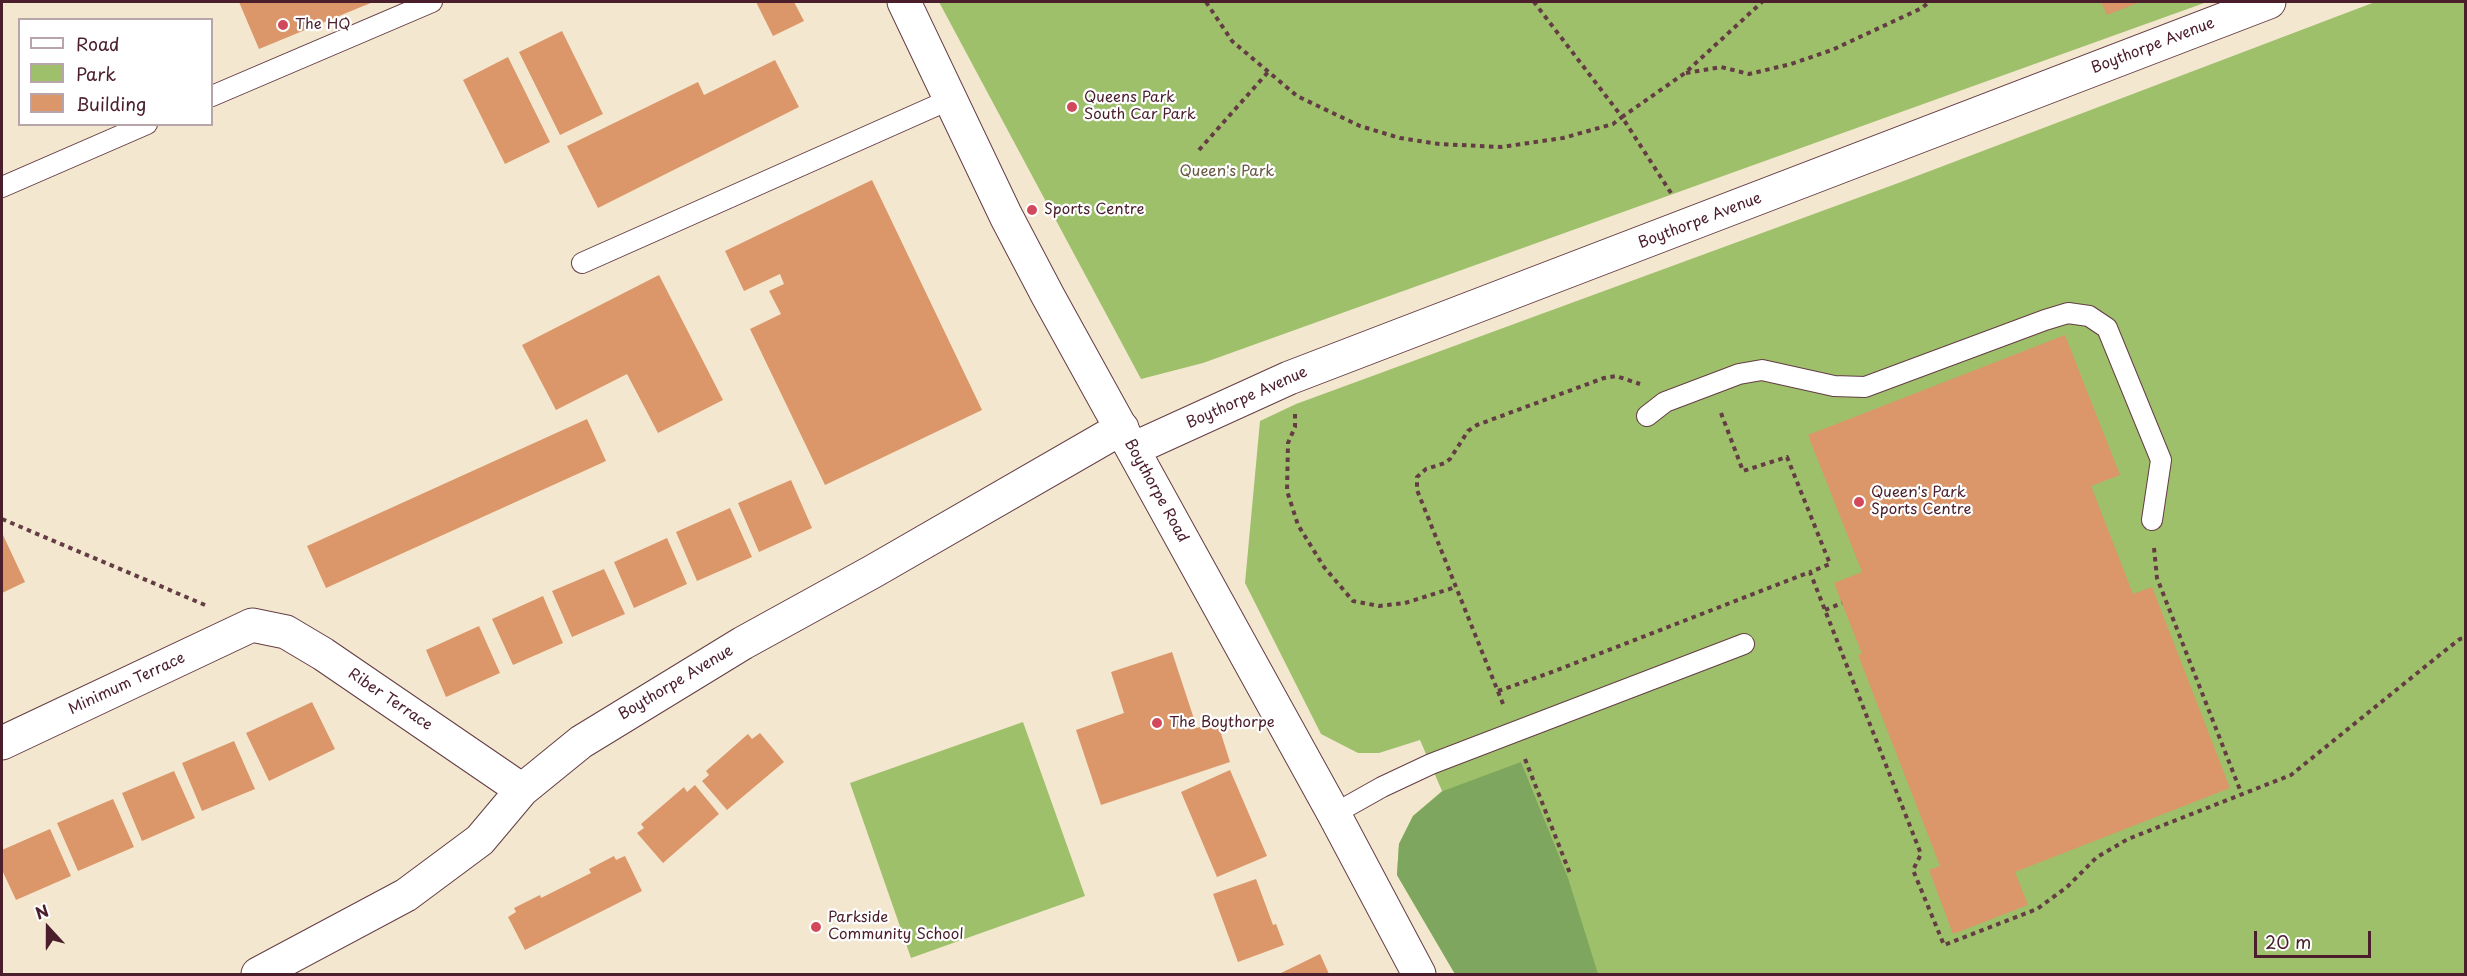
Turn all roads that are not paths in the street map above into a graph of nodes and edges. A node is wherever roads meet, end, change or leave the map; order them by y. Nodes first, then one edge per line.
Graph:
1 (432, 2) edge
2 (904, 2) edge
3 (2269, 2) edge
4 (213, 96) edge
5 (951, 99) junction
6 (142, 126) edge
7 (2, 187) edge
8 (582, 263) dead end
9 (1647, 416) dead end
10 (1128, 439) junction
11 (2152, 520) road end
12 (252, 625) joint
13 (1744, 644) dead end
14 (2, 743) edge
15 (522, 790) junction
16 (1334, 814) junction
17 (258, 975) edge
18 (1419, 975) edge

1 - 4 lane
2 - 5 street, Boythorpe Road
3 - 10 street, Boythorpe Avenue
5 - 8 lane
5 - 10 street, Boythorpe Road
6 - 7 lane
9 - 11 lane
10 - 15 street, Boythorpe Avenue
10 - 16 street, Boythorpe Road
12 - 14 street, Minimum Terrace
12 - 15 street, Riber Terrace
13 - 16 lane
15 - 17 street, Boythorpe Avenue
16 - 18 street, Boythorpe Road

